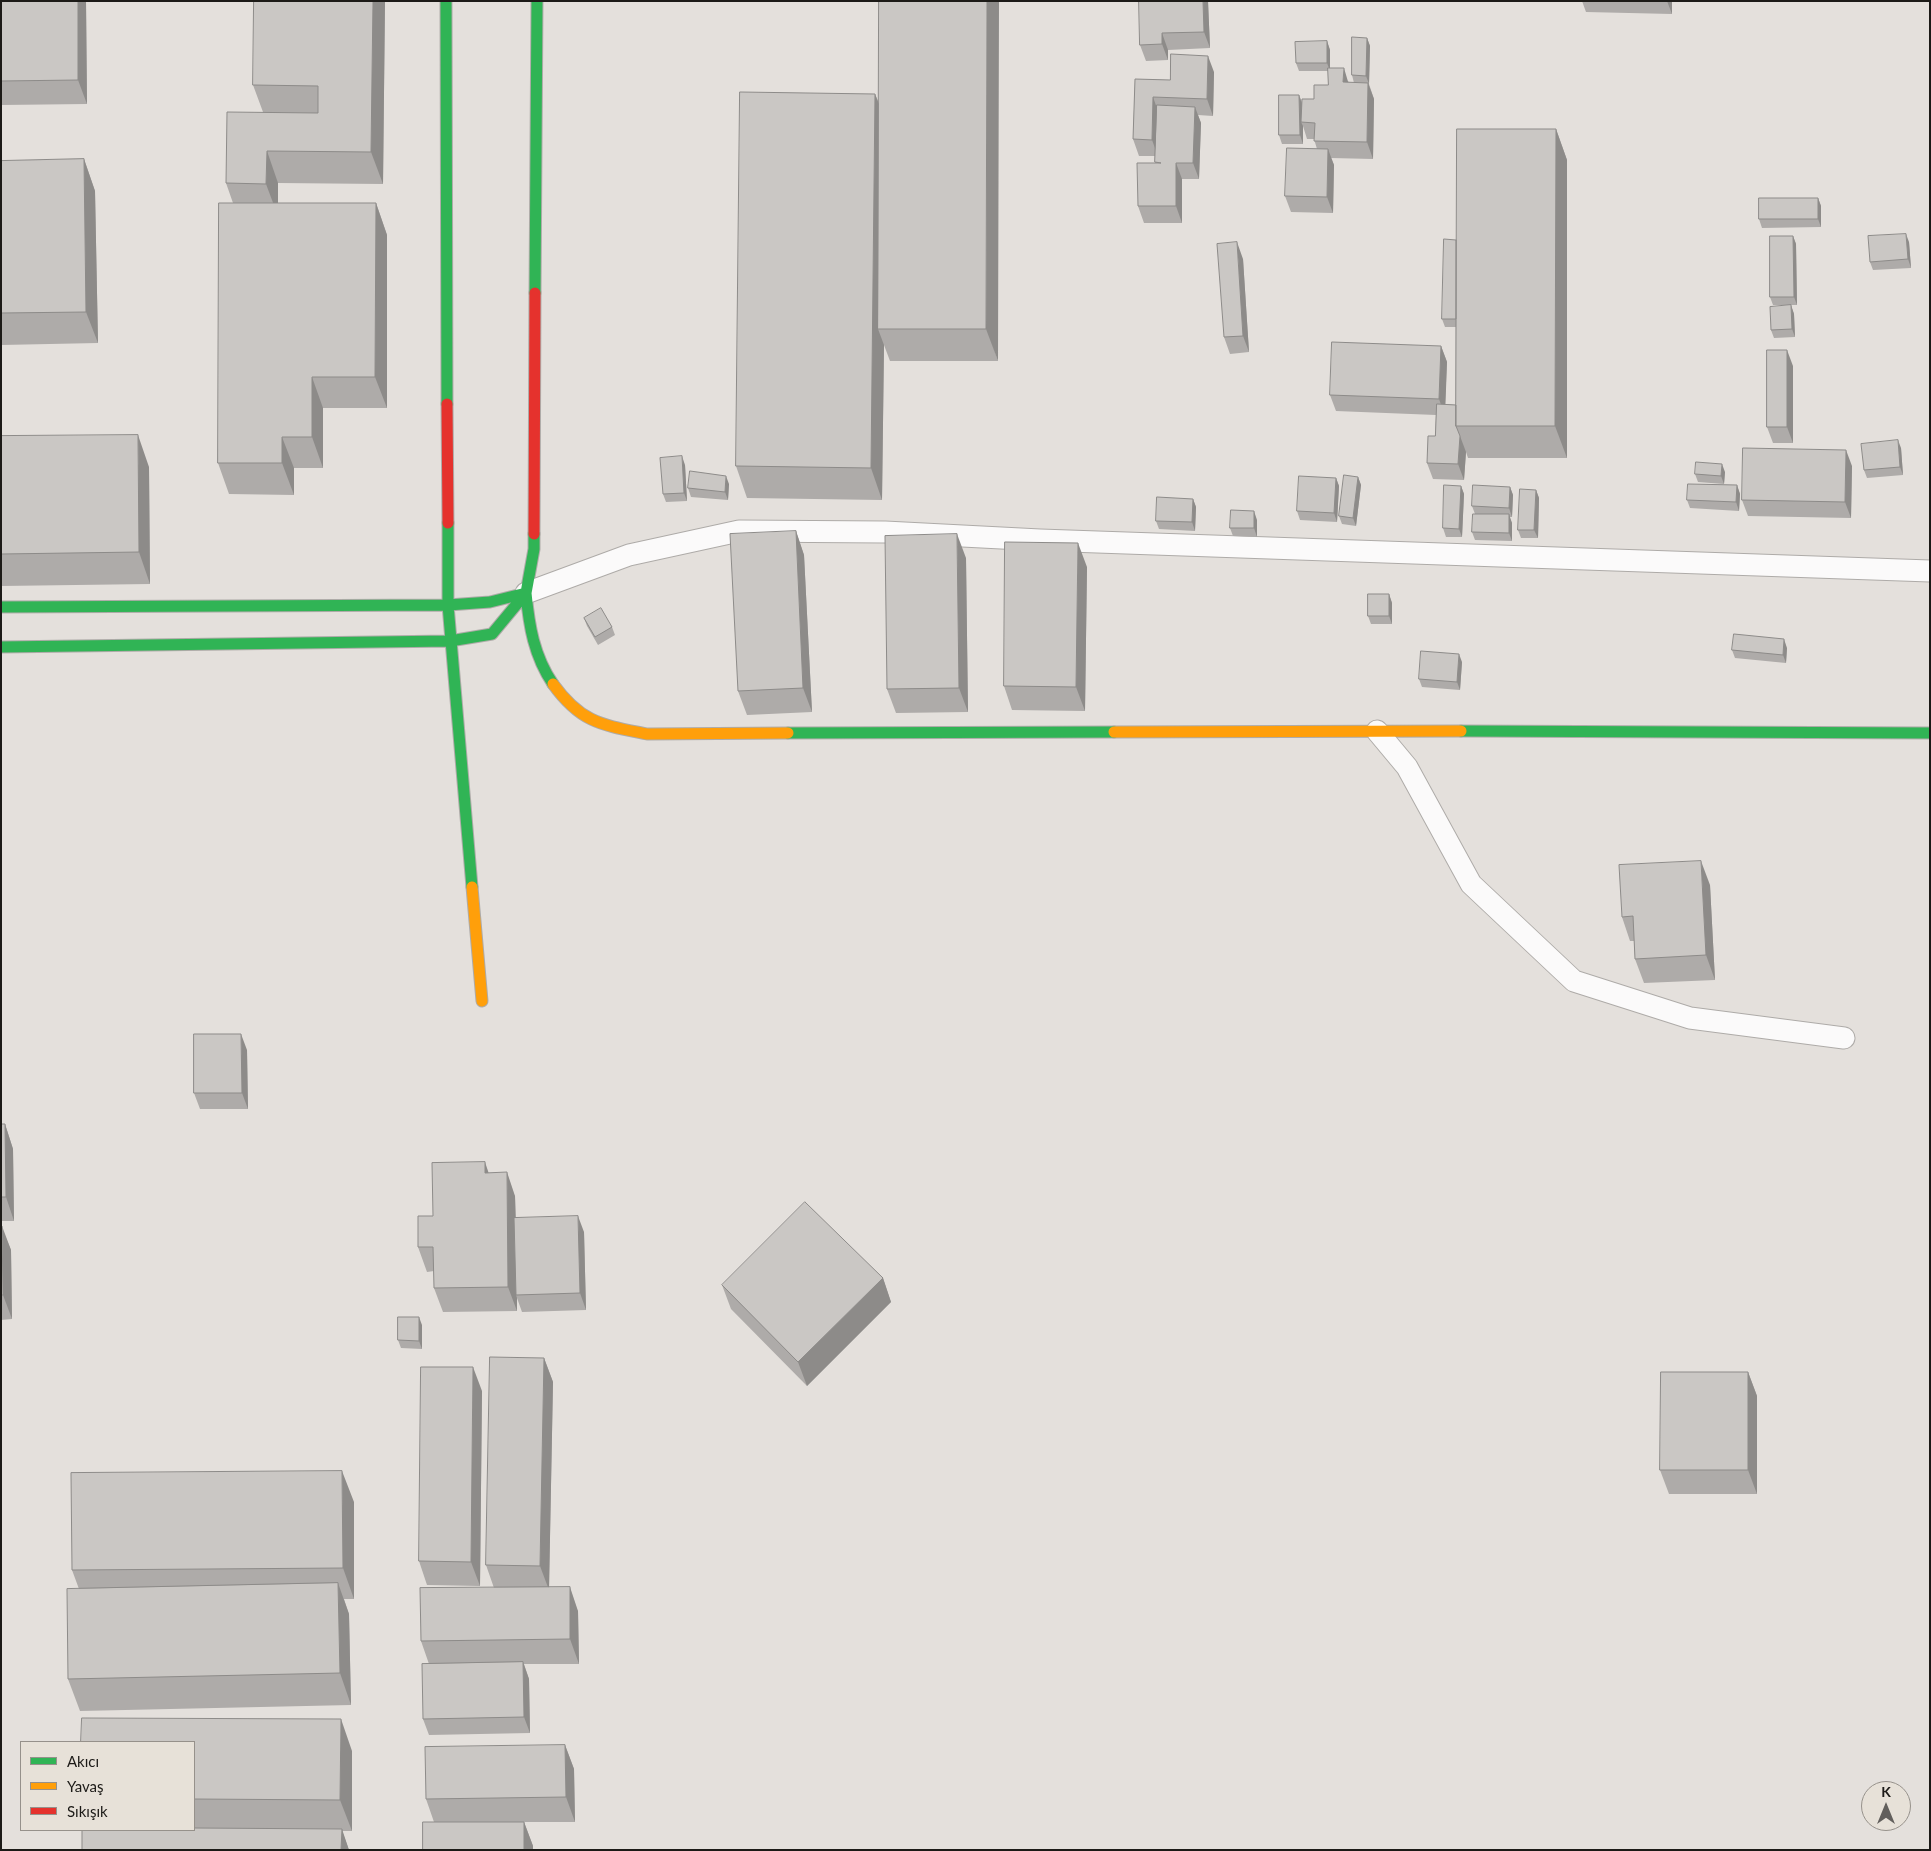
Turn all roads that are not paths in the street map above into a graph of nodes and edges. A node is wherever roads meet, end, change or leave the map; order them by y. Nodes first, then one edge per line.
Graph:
1 (446, 1) edge
2 (537, 1) edge
3 (1930, 571) edge
4 (526, 593) junction
5 (448, 604) junction
6 (1, 607) edge
7 (450, 642) junction
8 (1, 647) edge
9 (1377, 730) junction
10 (1930, 733) edge
11 (482, 1001) dead end
12 (1844, 1038) dead end

1 - 5 street
2 - 4 street
3 - 4 lane
4 - 5 street
4 - 7 street
4 - 9 street
5 - 6 street
5 - 7 street
7 - 8 street
7 - 11 street
9 - 10 street
9 - 12 lane

